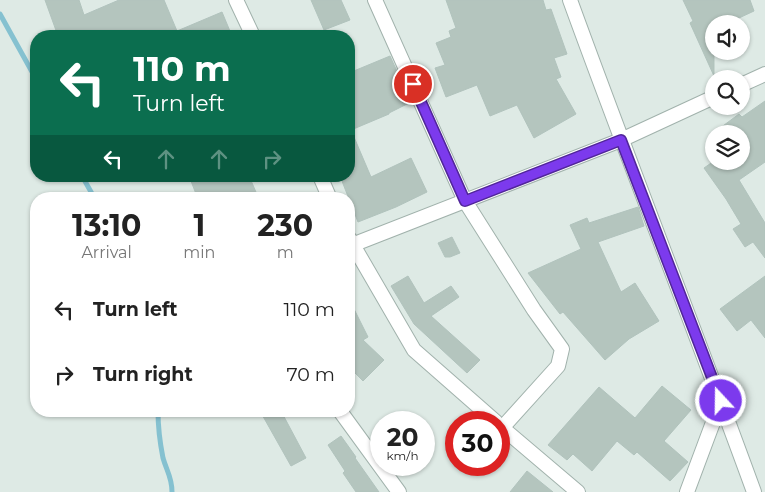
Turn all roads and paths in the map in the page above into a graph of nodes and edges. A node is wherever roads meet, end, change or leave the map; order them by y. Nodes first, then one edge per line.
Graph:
1 (236, 0) edge
2 (375, 0) edge
3 (570, 0) edge
4 (250, 30) edge
5 (765, 74) edge
6 (750, 81) edge
7 (705, 101) edge
8 (621, 140) junction
9 (465, 201) junction
10 (355, 239) edge
11 (355, 250) edge
12 (721, 401) junction
13 (483, 411) edge
14 (510, 414) edge
15 (344, 417) edge
16 (510, 434) edge
17 (399, 492) edge
18 (578, 492) edge
19 (687, 492) edge
20 (754, 492) edge

1 - 4 street
2 - 9 street
3 - 8 street
5 - 6 street
7 - 8 street
8 - 9 street
8 - 12 street
9 - 10 street
9 - 14 street
11 - 13 street
12 - 19 street
12 - 20 street
15 - 17 street
16 - 18 street

